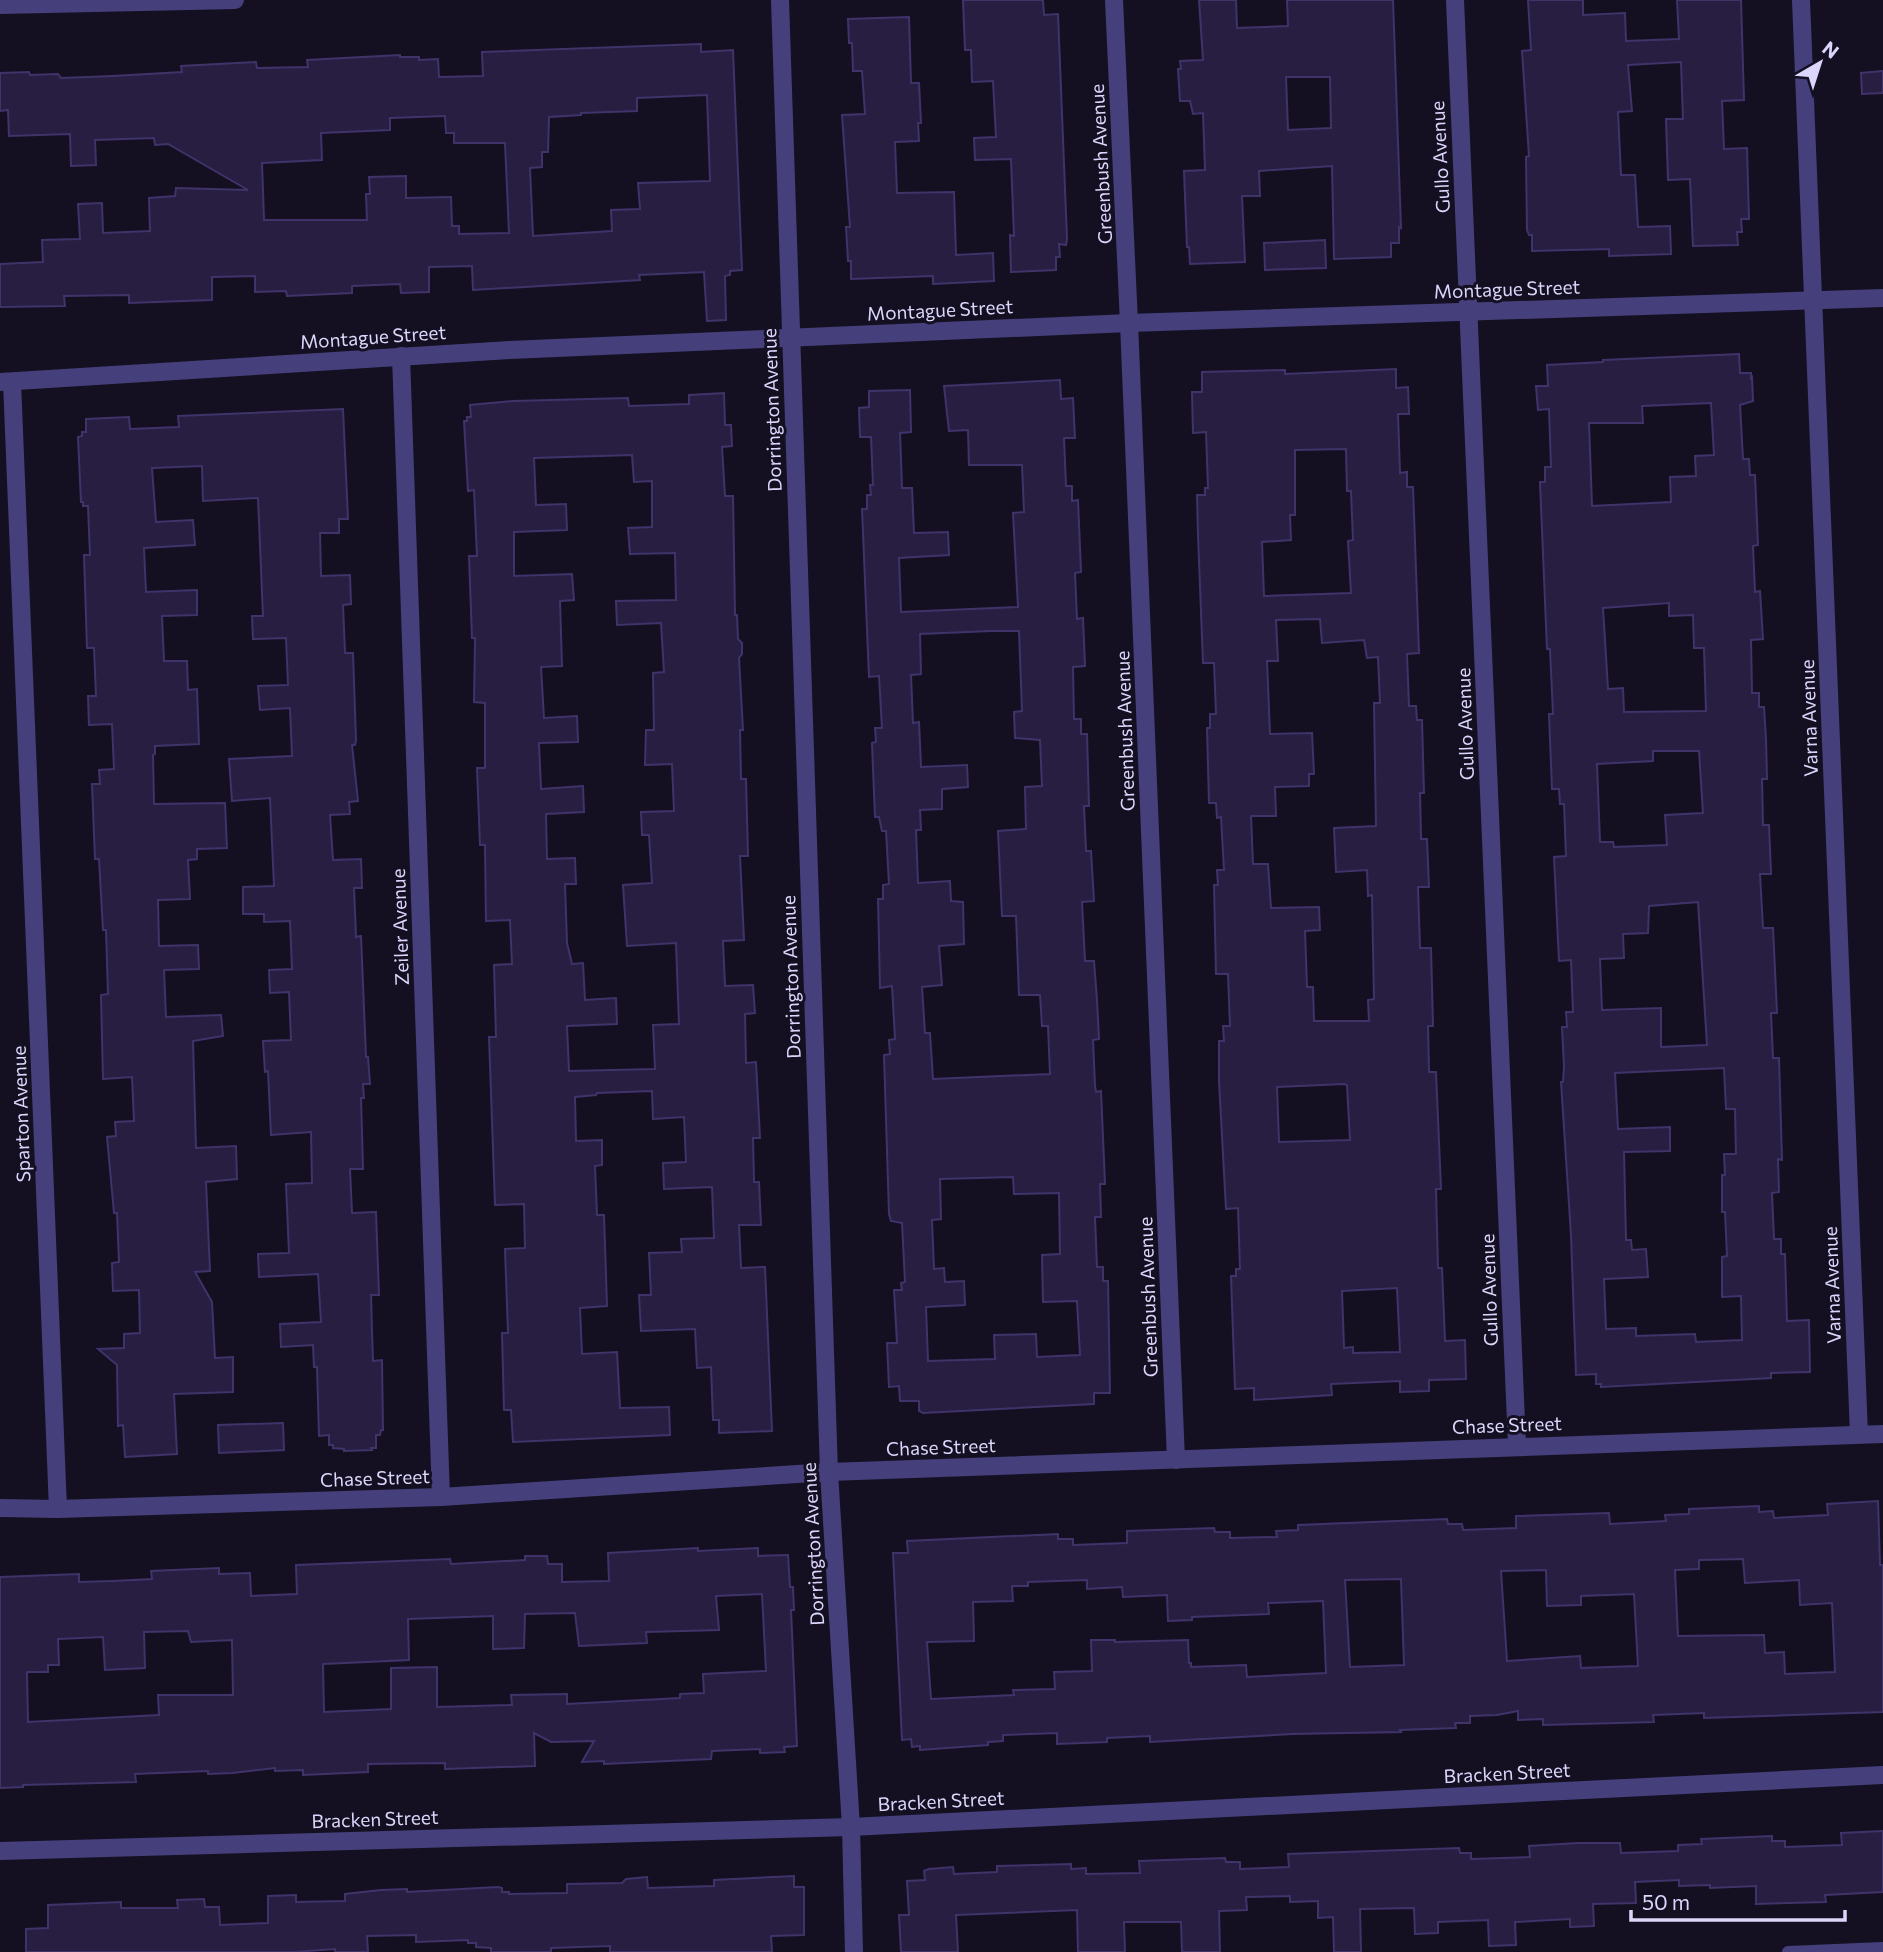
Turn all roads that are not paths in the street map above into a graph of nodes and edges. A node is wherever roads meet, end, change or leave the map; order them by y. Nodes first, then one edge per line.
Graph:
1 (235, 0) edge
2 (780, 0) edge
3 (1114, 0) edge
4 (1455, 0) edge
5 (1801, 0) edge
6 (0, 5) edge
7 (1883, 298) edge
8 (1812, 301) junction
9 (1468, 311) junction
10 (1129, 323) junction
11 (791, 338) junction
12 (401, 356) junction
13 (6, 382) edge
14 (1860, 1434) junction
15 (1883, 1434) edge
16 (1517, 1446) junction
17 (1176, 1460) junction
18 (829, 1472) junction
19 (441, 1497) junction
20 (0, 1508) edge
21 (58, 1509) junction
22 (1883, 1775) edge
23 (851, 1827) junction
24 (0, 1851) edge
25 (1883, 1948) edge
26 (854, 1952) edge
27 (1788, 1952) edge

1 - 6 street
2 - 11 street, Dorrington Avenue
3 - 10 street, Greenbush Avenue
4 - 9 street, Gullo Avenue
5 - 8 street, Varna Avenue
7 - 8 street, Montague Street
8 - 9 street, Montague Street
8 - 14 street, Varna Avenue
9 - 10 street, Montague Street
9 - 16 street, Gullo Avenue
10 - 11 street, Montague Street
10 - 17 street, Greenbush Avenue
11 - 12 street, Montague Street
11 - 18 street, Dorrington Avenue
12 - 13 street, Montague Street
12 - 19 street, Zeiler Avenue
13 - 21 street, Sparton Avenue
14 - 15 street, Chase Street
14 - 16 street, Chase Street
16 - 17 street, Chase Street
17 - 18 street, Chase Street
18 - 19 street, Chase Street
18 - 23 street, Dorrington Avenue
19 - 21 street, Chase Street
20 - 21 street, Chase Street
22 - 23 street, Bracken Street
23 - 24 street, Bracken Street
23 - 26 street, Dorrington Avenue
25 - 27 lane

